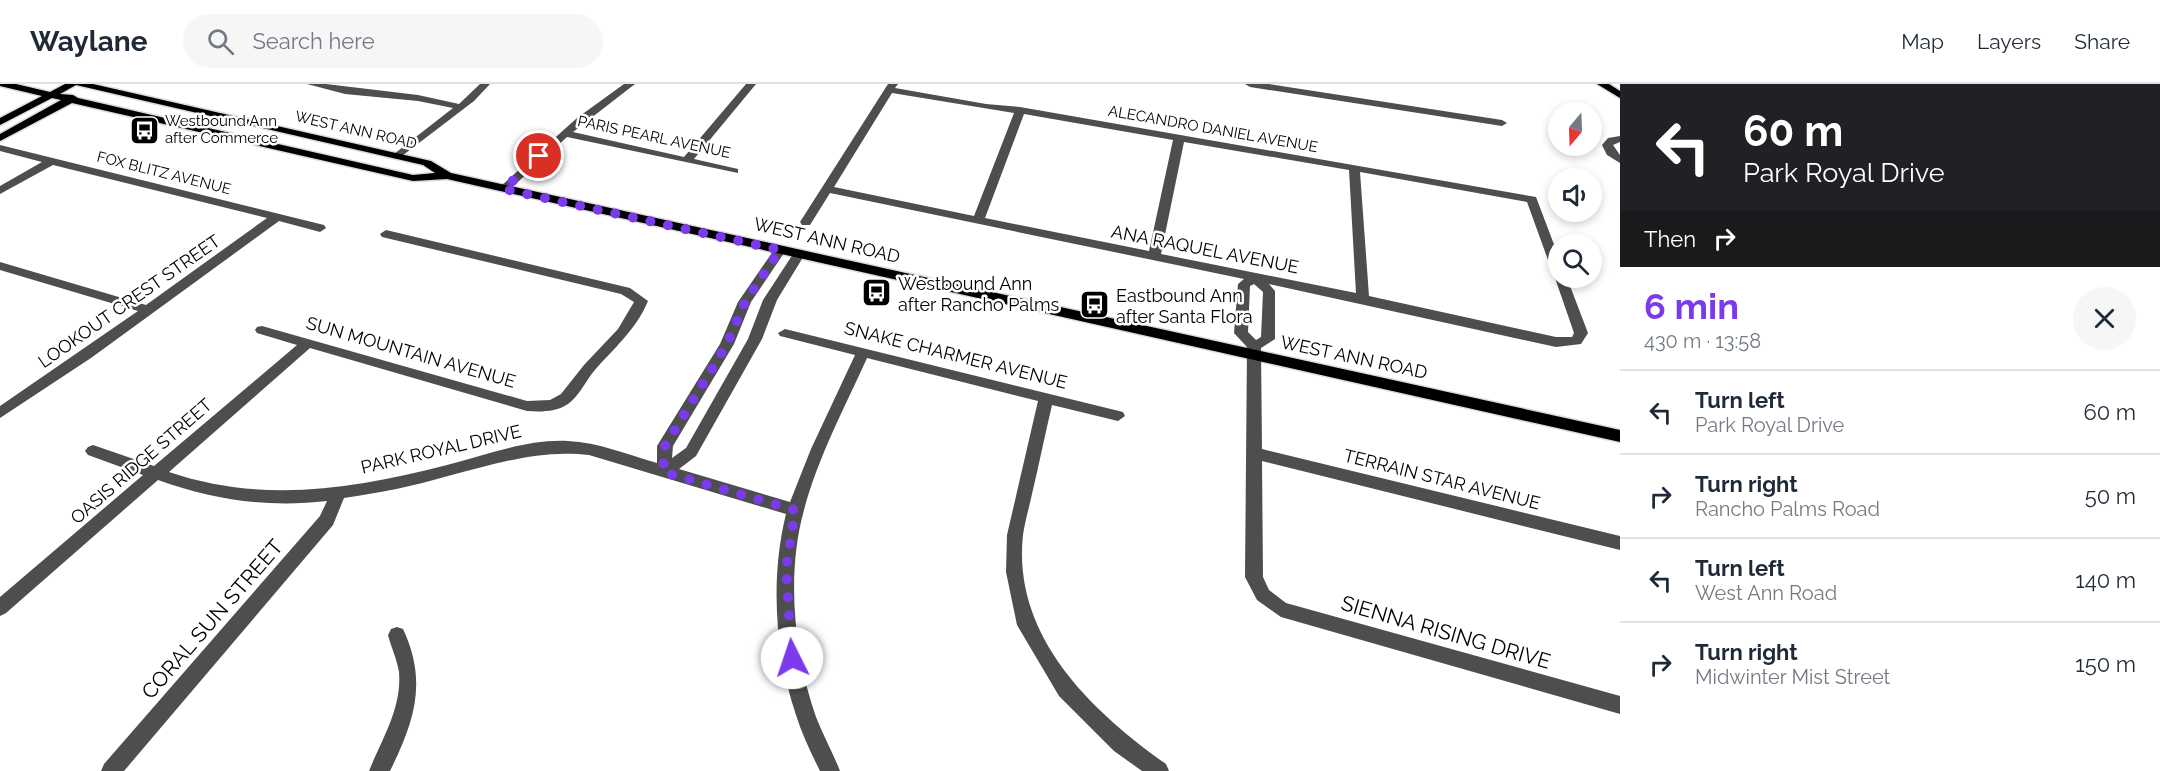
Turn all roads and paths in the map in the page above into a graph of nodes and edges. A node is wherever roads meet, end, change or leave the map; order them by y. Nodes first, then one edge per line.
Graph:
1 (3, 84) edge
2 (72, 84) edge
3 (80, 84) edge
4 (312, 84) edge
5 (485, 84) edge
6 (630, 84) edge
7 (751, 84) edge
8 (1250, 84) edge
9 (1602, 84) edge
10 (96, 86) edge
11 (891, 87) edge
12 (1315, 89) edge
13 (50, 95) junction
14 (1620, 95) edge
15 (70, 100) junction
16 (461, 107) junction
17 (1020, 110) junction
18 (0, 122) edge
19 (1502, 123) dead end
20 (566, 134) junction
21 (0, 138) edge
22 (1179, 138) junction
23 (1620, 138) edge
24 (0, 148) edge
25 (398, 156) junction
26 (53, 160) junction
27 (687, 160) junction
28 (1620, 160) edge
29 (1354, 168) junction
30 (734, 171) dead end
31 (447, 176) junction
32 (504, 189) junction
33 (827, 189) junction
34 (0, 191) edge
35 (277, 217) junction
36 (978, 221) junction
37 (806, 222) dead end
38 (320, 228) dead end
39 (386, 234) dead end
40 (1548, 243) edge
41 (780, 250) junction
42 (799, 254) junction
43 (1154, 257) junction
44 (0, 266) edge
45 (1255, 278) junction
46 (1565, 288) edge
47 (1363, 298) junction
48 (148, 310) junction
49 (262, 330) dead end
50 (784, 333) dead end
51 (307, 343) junction
52 (1254, 351) junction
53 (863, 352) junction
54 (1046, 398) junction
55 (0, 413) edge
56 (1118, 416) dead end
57 (1620, 436) edge
58 (93, 451) dead end
59 (1254, 453) junction
60 (663, 472) junction
61 (157, 473) junction
62 (339, 492) junction
63 (795, 510) junction
64 (1620, 543) edge
65 (0, 608) edge
66 (397, 635) dead end
67 (1620, 705) edge
68 (111, 771) edge
69 (379, 771) edge
70 (830, 771) edge
71 (1159, 771) edge

1 - 13 main road, WEST ANN ROAD
2 - 13 main road
3 - 10 main road, WEST ANN ROAD
4 - 16 street
5 - 16 street
6 - 20 street
7 - 27 street
8 - 12 street
9 - 14 main road
10 - 15 main road
10 - 25 main road, WEST ANN ROAD
11 - 17 street, ALECANDRO DANIEL AVENUE
11 - 33 street
12 - 19 street
13 - 15 main road, WEST ANN ROAD
13 - 18 main road
15 - 21 main road
15 - 31 main road, WEST ANN ROAD
16 - 25 street
17 - 22 street, ALECANDRO DANIEL AVENUE
17 - 36 street
20 - 27 street, PARIS PEARL AVENUE
20 - 32 street
22 - 29 street, ALECANDRO DANIEL AVENUE
22 - 43 street
23 - 28 street
24 - 26 street, FOX BLITZ AVENUE
25 - 31 main road, WEST ANN ROAD
26 - 34 street
26 - 35 street, FOX BLITZ AVENUE
27 - 30 street, PARIS PEARL AVENUE
29 - 40 street, ALECANDRO DANIEL AVENUE
29 - 47 street
31 - 32 main road, WEST ANN ROAD
32 - 41 main road, WEST ANN ROAD
33 - 36 street, ANA RAQUEL AVENUE
33 - 37 street
35 - 38 street, FOX BLITZ AVENUE
35 - 48 street, LOOKOUT CREST STREET
36 - 43 street, ANA RAQUEL AVENUE
39 - 51 street, SUN MOUNTAIN AVENUE
41 - 42 main road, WEST ANN ROAD
41 - 60 street
42 - 52 main road, WEST ANN ROAD
42 - 60 street
43 - 45 street, ANA RAQUEL AVENUE
44 - 48 street
45 - 47 street, ANA RAQUEL AVENUE
45 - 52 street
45 - 52 street
46 - 47 street, ANA RAQUEL AVENUE
48 - 55 street, LOOKOUT CREST STREET
49 - 51 street, SUN MOUNTAIN AVENUE
50 - 53 street, SNAKE CHARMER AVENUE
51 - 61 street, OASIS RIDGE STREET
52 - 57 main road, WEST ANN ROAD
52 - 59 street
53 - 54 street, SNAKE CHARMER AVENUE
53 - 63 street
54 - 56 street, SNAKE CHARMER AVENUE
54 - 71 street
58 - 61 street, PARK ROYAL DRIVE
59 - 64 street, TERRAIN STAR AVENUE
59 - 67 street, SIENNA RISING DRIVE
60 - 62 street, PARK ROYAL DRIVE
60 - 63 street, PARK ROYAL DRIVE
61 - 62 street, PARK ROYAL DRIVE
61 - 65 street, OASIS RIDGE STREET
62 - 68 street, CORAL SUN STREET
63 - 70 street
66 - 69 street

